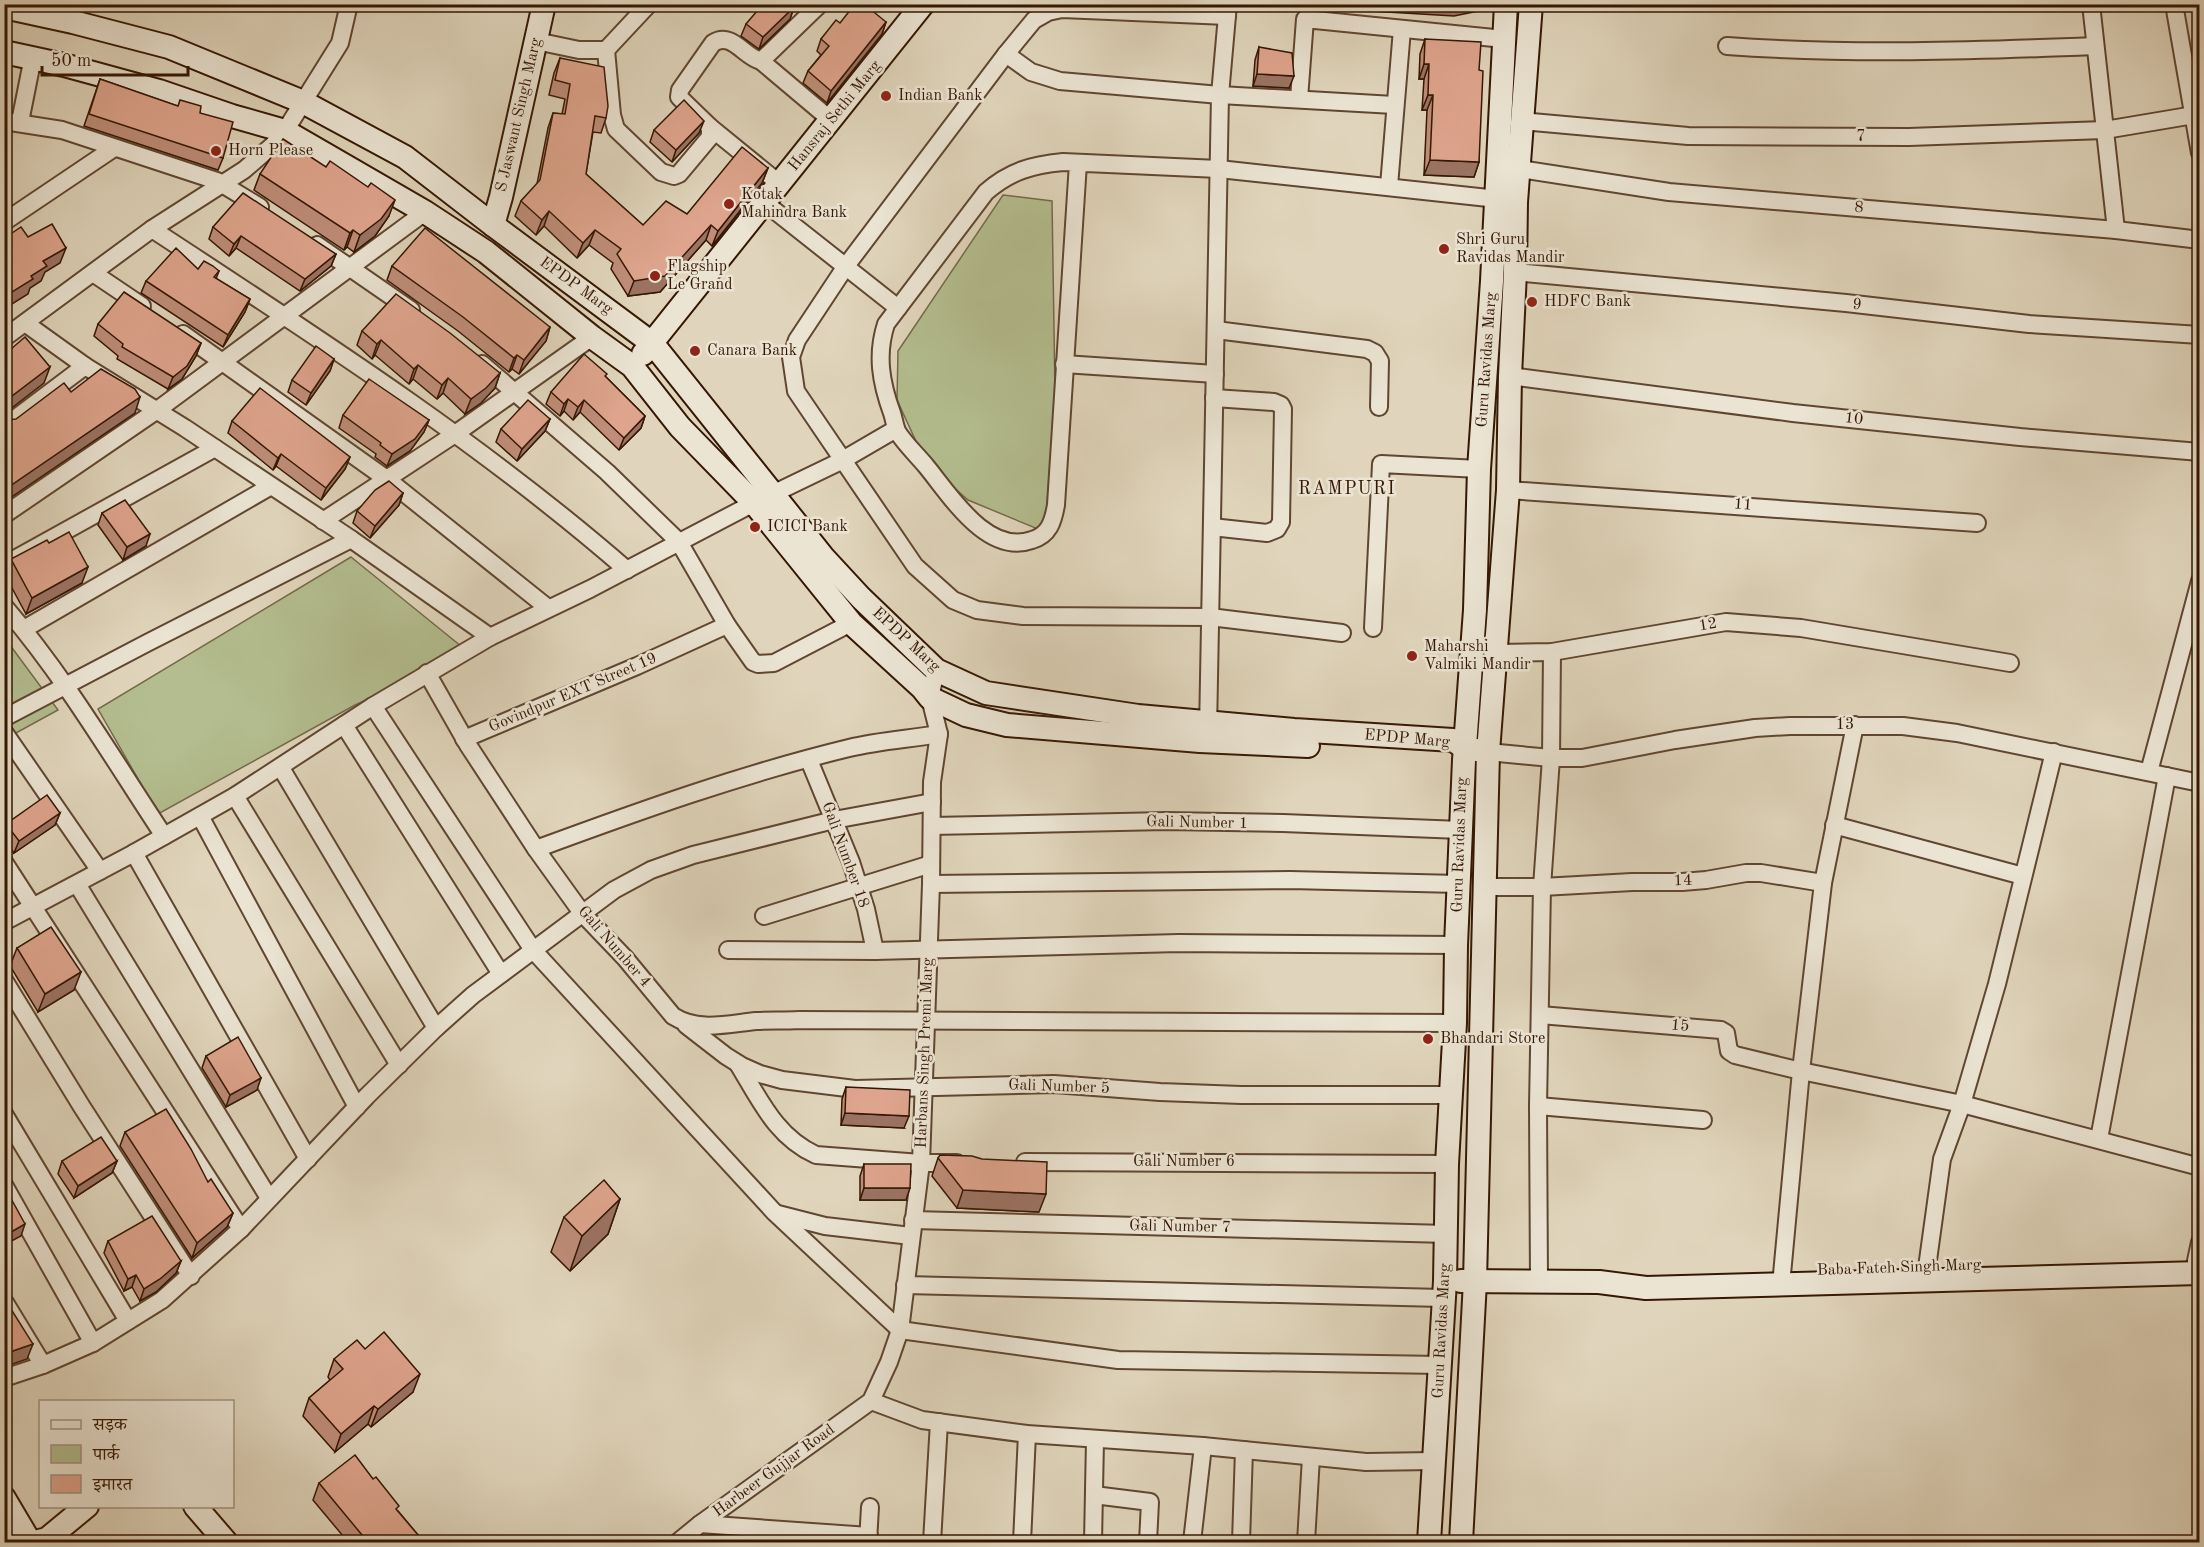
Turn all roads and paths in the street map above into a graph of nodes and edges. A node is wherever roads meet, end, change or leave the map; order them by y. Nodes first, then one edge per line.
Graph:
1 (349, 4) edge
2 (544, 4) edge
3 (649, 4) edge
4 (923, 4) edge
5 (1506, 4) edge
6 (1531, 4) edge
7 (2091, 4) edge
8 (2174, 4) edge
9 (817, 6) edge
10 (4, 7) edge
11 (1227, 10) edge
12 (1305, 12) edge
13 (1402, 29) junction
14 (1504, 39) junction
15 (536, 41) junction
16 (1727, 46) dead end
17 (2095, 46) junction
18 (606, 50) junction
19 (4, 52) edge
20 (1005, 54) junction
21 (33, 57) junction
22 (761, 60) junction
23 (1220, 95) junction
24 (1299, 99) junction
25 (303, 102) junction
26 (1394, 105) junction
27 (2197, 114) edge
28 (831, 120) junction
29 (12, 121) edge
30 (1522, 121) junction
31 (710, 127) junction
32 (2105, 130) junction
33 (285, 131) junction
34 (114, 148) junction
35 (2199, 153) edge
36 (1078, 163) junction
37 (1219, 169) junction
38 (1520, 169) junction
39 (223, 183) junction
40 (780, 184) junction
41 (1389, 186) junction
42 (1506, 200) junction
43 (765, 203) junction
44 (425, 212) junction
45 (274, 216) edge
46 (4, 222) edge
47 (492, 225) junction
48 (152, 230) junction
49 (2116, 230) junction
50 (302, 235) edge
51 (2199, 240) edge
52 (350, 266) junction
53 (846, 266) junction
54 (1515, 272) junction
55 (93, 273) junction
56 (898, 308) junction
57 (284, 315) junction
58 (423, 319) edge
59 (25, 323) junction
60 (1215, 330) junction
61 (2199, 335) edge
62 (592, 337) junction
63 (4, 338) edge
64 (653, 344) junction
65 (470, 354) edge
66 (223, 361) junction
67 (1064, 364) junction
68 (85, 366) junction
69 (632, 366) junction
70 (1215, 374) junction
71 (1510, 376) junction
72 (516, 391) junction
73 (1214, 398) junction
74 (1379, 407) dead end
75 (156, 411) junction
76 (4, 427) edge
77 (896, 429) junction
78 (456, 434) junction
79 (215, 448) junction
80 (2199, 452) edge
81 (842, 461) junction
82 (1479, 469) junction
83 (388, 480) junction
84 (271, 486) junction
85 (1508, 490) junction
86 (764, 498) junction
87 (4, 515) edge
88 (323, 521) junction
89 (1977, 523) dead end
90 (1212, 528) junction
91 (351, 539) junction
92 (679, 542) junction
93 (4, 565) edge
94 (627, 570) junction
95 (2199, 581) edge
96 (4, 606) edge
97 (548, 608) junction
98 (1210, 618) junction
99 (851, 622) junction
100 (727, 625) junction
101 (1373, 628) dead end
102 (24, 629) junction
103 (1342, 633) dead end
104 (490, 637) junction
105 (1552, 651) junction
106 (1497, 653) junction
107 (2010, 663) dead end
108 (936, 670) junction
109 (427, 673) junction
110 (64, 687) junction
111 (930, 698) junction
112 (373, 706) junction
113 (4, 718) edge
114 (344, 725) junction
115 (1855, 725) junction
116 (4, 732) edge
117 (1208, 732) junction
118 (939, 734) junction
119 (464, 739) junction
120 (1465, 748) junction
121 (1488, 752) junction
122 (2054, 752) junction
123 (1551, 758) junction
124 (809, 760) junction
125 (281, 768) junction
126 (2149, 772) junction
127 (2167, 776) junction
128 (2199, 783) edge
129 (235, 796) junction
130 (932, 802) junction
131 (200, 816) junction
132 (834, 820) junction
133 (1834, 825) junction
134 (932, 826) junction
135 (1461, 830) junction
136 (164, 836) junction
137 (536, 849) junction
138 (134, 853) junction
139 (4, 862) edge
140 (931, 864) junction
141 (100, 871) junction
142 (2023, 876) junction
143 (1823, 883) junction
144 (77, 884) junction
145 (931, 884) junction
146 (1459, 884) junction
147 (859, 885) junction
148 (1483, 887) junction
149 (1542, 887) junction
150 (34, 907) junction
151 (582, 913) junction
152 (764, 916) dead end
153 (4, 922) edge
154 (1456, 945) junction
155 (533, 950) junction
156 (728, 950) dead end
157 (928, 950) junction
158 (875, 951) junction
159 (501, 974) junction
160 (4, 980) edge
161 (1540, 1015) junction
162 (683, 1022) junction
163 (920, 1022) junction
164 (1455, 1023) junction
165 (436, 1028) junction
166 (738, 1064) junction
167 (399, 1065) junction
168 (1801, 1071) junction
169 (925, 1086) junction
170 (1452, 1095) junction
171 (1962, 1104) junction
172 (1538, 1106) junction
173 (357, 1107) junction
174 (4, 1114) edge
175 (1704, 1120) dead end
176 (2099, 1139) junction
177 (308, 1159) junction
178 (1005, 1162) edge
179 (921, 1163) junction
180 (969, 1163) edge
181 (1447, 1164) junction
182 (2199, 1167) edge
183 (4, 1185) edge
184 (269, 1198) junction
185 (774, 1213) junction
186 (912, 1228) junction
187 (241, 1229) junction
188 (1447, 1233) junction
189 (2199, 1259) edge
190 (1926, 1275) junction
191 (191, 1276) junction
192 (1782, 1278) junction
193 (1475, 1281) junction
194 (1539, 1282) junction
195 (905, 1285) junction
196 (1444, 1290) junction
197 (4, 1301) edge
198 (128, 1321) junction
199 (900, 1330) junction
200 (93, 1343) junction
201 (43, 1365) junction
202 (1441, 1365) junction
203 (4, 1378) edge
204 (871, 1401) junction
205 (939, 1422) junction
206 (1027, 1434) junction
207 (1095, 1440) junction
208 (1203, 1446) junction
209 (1244, 1450) junction
210 (1311, 1457) junction
211 (1433, 1461) junction
212 (1094, 1495) junction
213 (4, 1498) edge
214 (870, 1507) dead end
215 (84, 1508) edge
216 (197, 1508) edge
217 (700, 1524) junction
218 (868, 1539) edge
219 (39, 1542) edge
220 (226, 1542) edge
221 (678, 1542) edge
222 (932, 1542) edge
223 (1022, 1542) edge
224 (1093, 1542) edge
225 (1148, 1542) edge
226 (1192, 1542) edge
227 (1241, 1542) edge
228 (1306, 1542) edge
229 (1429, 1542) edge
230 (1461, 1542) edge

1 - 25 street
2 - 15 main road, S Jaswant Singh Marg
3 - 18 street
4 - 28 main road, Hansraj Sethi Marg
5 - 14 main road, Guru Ravidas Marg
6 - 30 main road, Guru Ravidas Marg
7 - 17 street
8 - 27 street
9 - 22 street
10 - 25 main road, EPDP Marg
11 - 20 street
11 - 23 street
12 - 13 street
12 - 24 street
13 - 14 street
13 - 26 street
14 - 42 main road, Guru Ravidas Marg
15 - 18 street
15 - 47 main road, S Jaswant Singh Marg
16 - 17 street
17 - 32 street
18 - 31 street
19 - 21 main road, EPDP Marg
20 - 23 street
20 - 53 street
21 - 29 street
21 - 33 main road, EPDP Marg
22 - 28 street
22 - 31 street
23 - 24 street
23 - 37 street
24 - 26 street
25 - 33 street
25 - 47 main road, EPDP Marg
26 - 41 street
27 - 32 street, 7
27 - 35 street
28 - 40 main road, Hansraj Sethi Marg
29 - 34 street
30 - 32 street, 7
30 - 38 main road, Guru Ravidas Marg
31 - 40 street
32 - 49 street
33 - 39 street
33 - 44 main road, EPDP Marg
34 - 39 street
34 - 46 street
36 - 37 street
36 - 56 street
36 - 67 street
37 - 41 street
37 - 60 street
38 - 42 main road, Guru Ravidas Marg
38 - 49 street, 8
39 - 45 street
39 - 48 street
40 - 43 main road, Hansraj Sethi Marg
41 - 42 street
42 - 54 main road, Guru Ravidas Marg
42 - 82 main road, Guru Ravidas Marg
43 - 53 street
43 - 64 main road, Hansraj Sethi Marg
44 - 52 street
44 - 62 main road, EPDP Marg
47 - 64 main road, EPDP Marg
48 - 55 street
48 - 57 street
49 - 51 street, 8
50 - 52 street
52 - 57 street
52 - 58 street
53 - 56 street
53 - 81 street
54 - 61 street, 9
54 - 71 main road, Guru Ravidas Marg
55 - 59 street
55 - 66 street
56 - 77 street
57 - 66 street
57 - 78 street
59 - 63 street
59 - 68 street
60 - 70 street
60 - 74 street
62 - 69 main road, EPDP Marg
62 - 72 street
64 - 69 main road, Hansraj Sethi Marg
64 - 86 main road, EPDP Marg
65 - 72 street
66 - 75 street
66 - 83 street
67 - 70 street
67 - 77 street
68 - 75 street
68 - 76 street
69 - 86 main road, EPDP Marg
70 - 73 street
71 - 80 street, 10
71 - 85 main road, Guru Ravidas Marg
72 - 78 street
72 - 92 street
73 - 90 street
73 - 90 street
75 - 79 street
75 - 87 street
77 - 81 street
78 - 83 street
78 - 94 street
79 - 84 street
79 - 93 street
81 - 86 street
81 - 98 street
82 - 101 street
82 - 120 main road, Guru Ravidas Marg
83 - 88 street
83 - 97 street
84 - 88 street
84 - 102 street
85 - 89 street, 11
85 - 106 main road, Guru Ravidas Marg
86 - 92 street
86 - 99 main road, EPDP Marg
86 - 108 main road, EPDP Marg
88 - 91 street
90 - 98 street
91 - 104 street
91 - 110 street
92 - 94 street
92 - 100 street
94 - 97 street
95 - 126 street
96 - 102 street
97 - 104 street
98 - 103 street
98 - 117 street
99 - 100 street
99 - 111 main road, EPDP Marg
100 - 119 street, Govindpur EXT Street 19
102 - 110 street
104 - 109 street
105 - 106 street, 12
105 - 107 street, 12
105 - 123 street
106 - 121 main road, Guru Ravidas Marg
108 - 111 street
108 - 117 main road, EPDP Marg
109 - 112 street
109 - 119 street, Gali Number 4
110 - 113 street
110 - 136 street
111 - 117 main road, EPDP Marg
111 - 118 street, Harbans Singh Premi Marg
112 - 114 street
112 - 155 street
114 - 125 street
114 - 159 street
115 - 122 street, 13
115 - 123 street, 13
115 - 133 street
116 - 141 street
117 - 120 main road, EPDP Marg
118 - 124 street
118 - 130 street, Harbans Singh Premi Marg
119 - 137 street, Gali Number 4
120 - 121 main road, EPDP Marg
120 - 135 main road, Guru Ravidas Marg
121 - 123 street, 13
121 - 148 main road, Guru Ravidas Marg
122 - 126 street, 13
122 - 142 street
123 - 149 street
124 - 132 street, Gali Number 18
124 - 137 street
125 - 129 street
125 - 165 street
126 - 127 street, 13
127 - 128 street, 13
127 - 176 street
129 - 131 street
129 - 167 street
130 - 132 street
130 - 134 street, Harbans Singh Premi Marg
131 - 136 street
131 - 173 street
132 - 147 street, Gali Number 18
132 - 151 street
133 - 142 street
133 - 143 street
134 - 135 street, Gali Number 1
134 - 140 street, Harbans Singh Premi Marg
135 - 146 main road, Guru Ravidas Marg
136 - 138 street
137 - 151 street, Gali Number 4
138 - 141 street
138 - 177 street
139 - 150 street
140 - 145 street, Harbans Singh Premi Marg
140 - 147 street
141 - 144 street
142 - 171 street
143 - 149 street, 14
143 - 168 street
144 - 150 street
144 - 184 street
145 - 146 street
145 - 157 street, Harbans Singh Premi Marg
146 - 154 main road, Guru Ravidas Marg
147 - 152 street
147 - 158 street, Gali Number 18
148 - 149 street, 14
148 - 193 main road, Guru Ravidas Marg
149 - 161 street
150 - 153 street
150 - 187 street
151 - 155 street
151 - 162 street, Gali Number 4
154 - 157 street
154 - 164 main road, Guru Ravidas Marg
155 - 159 street
155 - 185 street
156 - 158 street
157 - 158 street
157 - 163 street, Harbans Singh Premi Marg
159 - 165 street
160 - 191 street
161 - 168 street, 15
161 - 172 street
162 - 163 street
162 - 166 street, Gali Number 5
163 - 164 street
163 - 169 street, Harbans Singh Premi Marg
164 - 170 main road, Guru Ravidas Marg
165 - 167 street
166 - 169 street, Gali Number 5
166 - 179 street
167 - 173 street
168 - 171 street
168 - 192 street
169 - 170 street, Gali Number 5
169 - 179 street, Harbans Singh Premi Marg
170 - 181 main road, Guru Ravidas Marg
171 - 176 street
171 - 190 street
172 - 175 street
172 - 194 street
173 - 177 street
174 - 198 street
176 - 182 street
177 - 184 street
178 - 181 street, Gali Number 6
179 - 180 street
179 - 186 street, Harbans Singh Premi Marg
181 - 188 main road, Guru Ravidas Marg
183 - 200 street
184 - 187 street
185 - 186 street, Gali Number 7
185 - 199 street
186 - 188 street, Gali Number 7
186 - 195 street, Harbans Singh Premi Marg
187 - 191 street
188 - 196 main road, Guru Ravidas Marg
189 - 190 main road, Baba Fateh Singh Marg
190 - 192 main road, Baba Fateh Singh Marg
191 - 198 street
192 - 194 main road, Baba Fateh Singh Marg
193 - 194 main road, Baba Fateh Singh Marg
193 - 196 main road, Baba Fateh Singh Marg
193 - 230 main road, Guru Ravidas Marg
195 - 196 street
195 - 199 street, Harbans Singh Premi Marg
196 - 202 main road, Guru Ravidas Marg
197 - 201 street
198 - 200 street
199 - 202 street
199 - 204 street, Harbans Singh Premi Marg
200 - 201 street
201 - 203 street
202 - 211 main road, Guru Ravidas Marg
204 - 205 street
204 - 217 street, Harbeer Gujjar Road
205 - 206 street
205 - 222 street
206 - 207 street
206 - 223 street
207 - 208 street
207 - 212 street
208 - 209 street
208 - 226 street
209 - 210 street
209 - 227 street
210 - 211 street
210 - 228 street
211 - 229 main road, Guru Ravidas Marg
212 - 224 street
212 - 225 street
213 - 219 main road
214 - 218 street
215 - 219 main road
216 - 220 main road
217 - 218 street
217 - 221 street, Harbeer Gujjar Road

